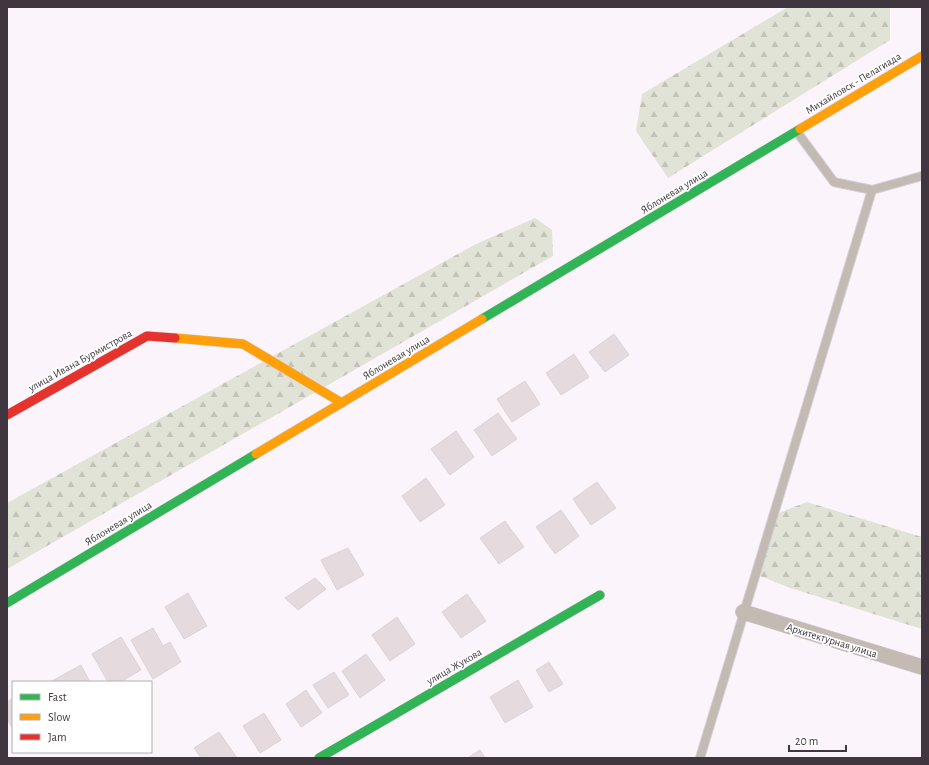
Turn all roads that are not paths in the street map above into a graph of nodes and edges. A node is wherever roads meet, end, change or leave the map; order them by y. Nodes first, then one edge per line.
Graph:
1 (922, 56) edge
2 (797, 131) junction
3 (922, 176) edge
4 (872, 190) junction
5 (342, 403) junction
6 (7, 415) edge
7 (600, 595) dead end
8 (7, 603) edge
9 (742, 612) junction
10 (922, 667) edge
11 (319, 758) edge
12 (700, 758) edge

1 - 2 street, Михайловск - Пелагиада
2 - 4 lane
2 - 5 street, Яблоневая улица
3 - 4 lane
4 - 9 lane
5 - 6 street, улица Ивана Бурмистрова
5 - 8 street, Яблоневая улица
7 - 11 street, улица Жукова
9 - 10 street, Архитектурная улица
9 - 12 lane

